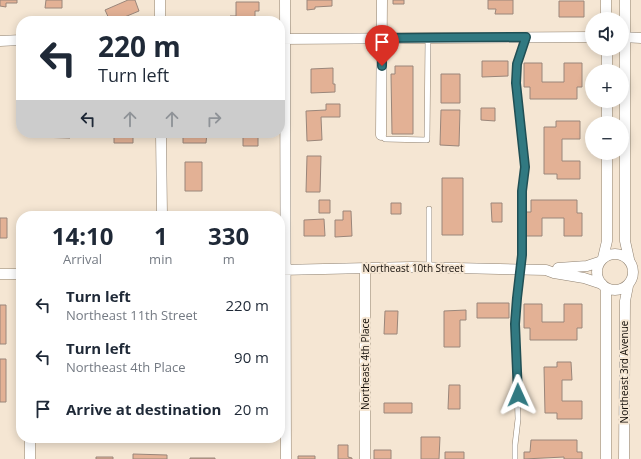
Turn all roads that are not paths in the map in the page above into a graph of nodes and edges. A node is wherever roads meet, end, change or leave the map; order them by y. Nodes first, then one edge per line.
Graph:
1 (160, 0) edge
2 (285, 0) edge
3 (382, 0) edge
4 (606, 0) edge
5 (625, 0) edge
6 (606, 12) edge
7 (624, 12) edge
8 (160, 16) edge
9 (284, 16) edge
10 (526, 37) junction
11 (585, 37) edge
12 (629, 37) edge
13 (382, 38) junction
14 (428, 38) junction
15 (641, 38) edge
16 (285, 39) edge
17 (16, 40) edge
18 (0, 41) edge
19 (623, 56) edge
20 (381, 135) joint
21 (160, 138) edge
22 (283, 138) edge
23 (607, 160) edge
24 (607, 168) junction
25 (625, 168) junction
26 (428, 209) dead end
27 (162, 211) edge
28 (283, 211) edge
29 (629, 259) junction
30 (601, 260) junction
31 (429, 267) junction
32 (365, 268) junction
33 (285, 270) edge
34 (520, 270) junction
35 (546, 270) junction
36 (638, 270) edge
37 (0, 274) edge
38 (16, 274) edge
39 (604, 286) junction
40 (628, 286) junction
41 (605, 388) junction
42 (624, 388) junction
43 (285, 396) edge
44 (30, 443) edge
45 (30, 459) edge
46 (286, 459) edge
47 (365, 459) edge
48 (515, 459) edge
49 (606, 459) edge
50 (624, 459) edge

1 - 8 street
2 - 9 street
3 - 13 street
4 - 6 street
5 - 7 street
10 - 11 street
10 - 14 street
10 - 34 lane
12 - 15 street
13 - 14 street
13 - 16 street
13 - 20 street
14 - 20 lane
17 - 18 street
19 - 25 street
21 - 27 street
22 - 28 street
23 - 24 street
24 - 25 street
24 - 30 street
25 - 29 street
26 - 31 lane
29 - 30 street
29 - 36 street
30 - 35 street, Northeast 10th Street
30 - 39 street
31 - 32 street, Northeast 10th Street
31 - 34 street, Northeast 10th Street
32 - 33 street, Northeast 10th Street
32 - 47 street, Northeast 4th Place
34 - 35 street, Northeast 10th Street
34 - 48 lane
35 - 39 street, Northeast 10th Street
36 - 40 street
37 - 38 street
39 - 40 street
39 - 41 street, Northeast 3rd Avenue
40 - 42 street, Northeast 3rd Avenue
41 - 42 street
41 - 49 street, Northeast 3rd Avenue
42 - 50 street, Northeast 3rd Avenue
43 - 46 street
44 - 45 street

